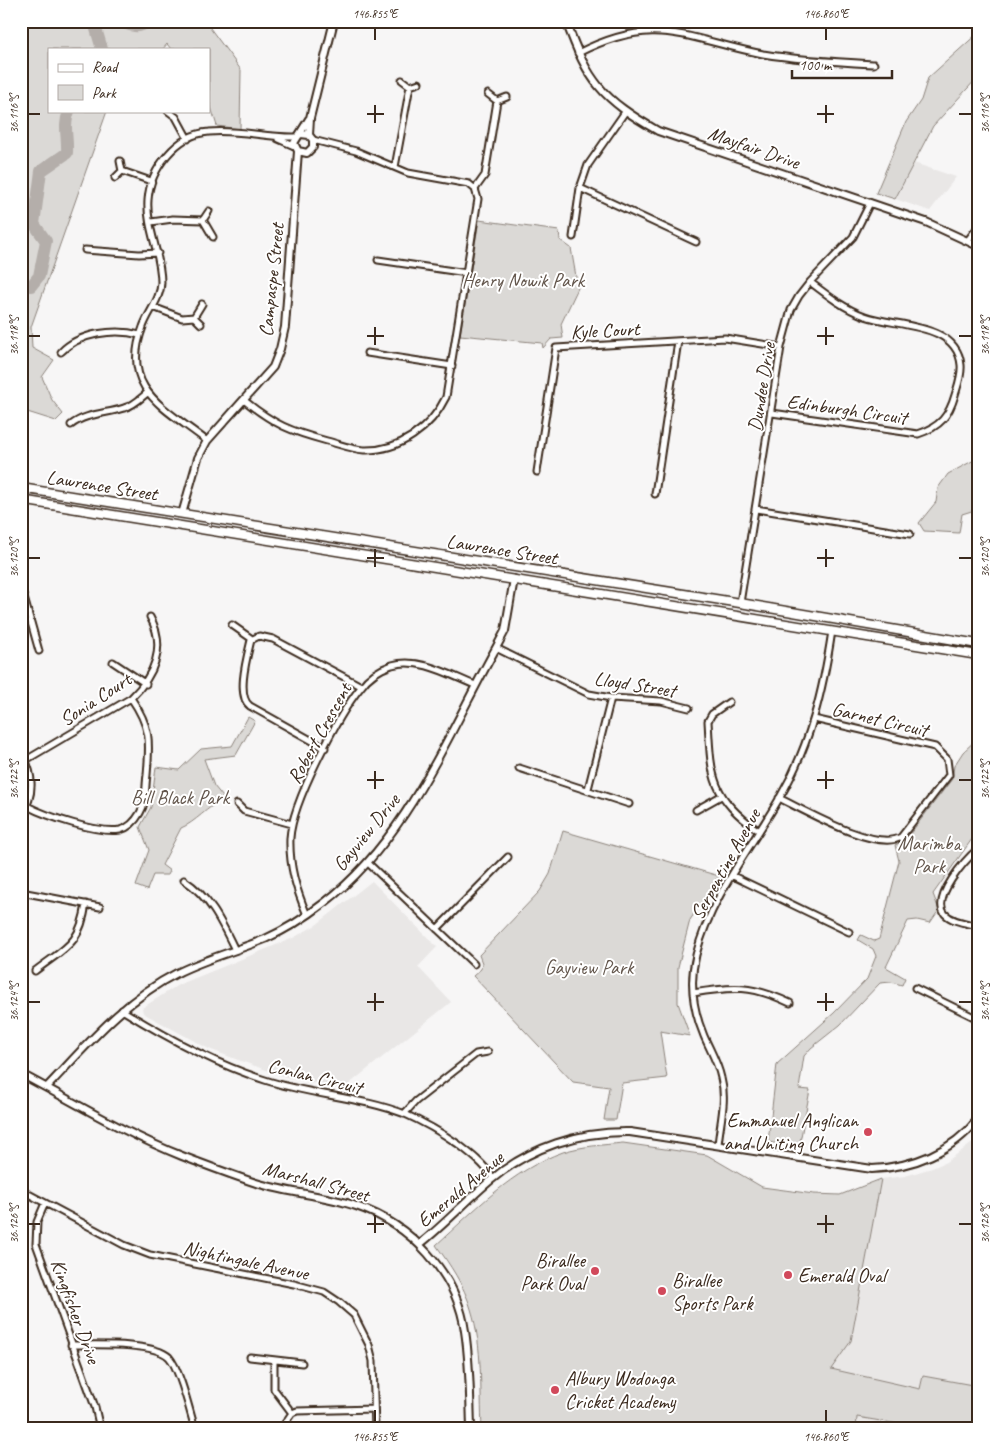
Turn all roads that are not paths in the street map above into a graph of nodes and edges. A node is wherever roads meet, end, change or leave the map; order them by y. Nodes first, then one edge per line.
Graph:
1 (334, 21) edge
2 (566, 21) edge
3 (656, 21) edge
4 (657, 30) junction
5 (578, 53) junction
6 (874, 64) dead end
7 (402, 80) dead end
8 (419, 83) dead end
9 (410, 86) junction
10 (488, 94) dead end
11 (508, 97) dead end
12 (496, 101) junction
13 (169, 112) edge
14 (625, 112) junction
15 (310, 118) junction
16 (298, 135) junction
17 (275, 138) junction
18 (188, 139) junction
19 (312, 140) junction
20 (296, 148) junction
21 (306, 153) junction
22 (120, 161) dead end
23 (298, 167) junction
24 (395, 167) junction
25 (122, 171) junction
26 (115, 178) dead end
27 (152, 181) junction
28 (580, 188) junction
29 (475, 189) junction
30 (870, 203) junction
31 (209, 211) dead end
32 (203, 220) junction
33 (151, 222) junction
34 (978, 227) edge
35 (573, 236) dead end
36 (213, 237) dead end
37 (968, 240) junction
38 (696, 242) dead end
39 (978, 246) edge
40 (85, 250) dead end
41 (158, 253) junction
42 (378, 260) dead end
43 (467, 273) junction
44 (810, 282) junction
45 (202, 304) dead end
46 (154, 307) junction
47 (194, 317) junction
48 (201, 324) dead end
49 (140, 335) junction
50 (678, 341) junction
51 (781, 347) junction
52 (61, 352) dead end
53 (367, 353) dead end
54 (452, 366) junction
55 (147, 393) junction
56 (245, 401) junction
57 (772, 413) junction
58 (71, 425) dead end
59 (208, 441) junction
60 (537, 472) dead end
61 (21, 488) edge
62 (655, 494) dead end
63 (21, 500) edge
64 (756, 509) junction
65 (182, 514) junction
66 (180, 525) junction
67 (910, 534) dead end
68 (516, 568) junction
69 (514, 579) junction
70 (21, 586) edge
71 (740, 603) junction
72 (738, 615) junction
73 (150, 617) dead end
74 (834, 620) junction
75 (232, 625) dead end
76 (832, 631) junction
77 (252, 639) junction
78 (978, 644) edge
79 (496, 648) junction
80 (39, 651) dead end
81 (978, 656) edge
82 (113, 662) dead end
83 (146, 684) junction
84 (475, 685) junction
85 (361, 686) junction
86 (131, 698) junction
87 (611, 698) junction
88 (728, 702) dead end
89 (689, 708) dead end
90 (814, 719) junction
91 (325, 748) junction
92 (21, 753) edge
93 (26, 760) junction
94 (519, 768) dead end
95 (588, 789) junction
96 (721, 796) junction
97 (780, 798) junction
98 (237, 804) dead end
99 (629, 804) dead end
100 (27, 806) junction
101 (696, 810) dead end
102 (21, 815) edge
103 (292, 824) junction
104 (759, 831) junction
105 (978, 849) edge
106 (508, 857) dead end
107 (368, 863) junction
108 (733, 876) junction
109 (184, 880) dead end
110 (21, 892) edge
111 (86, 904) junction
112 (100, 907) dead end
113 (307, 915) junction
114 (978, 926) edge
115 (437, 929) junction
116 (849, 932) dead end
117 (235, 950) junction
118 (474, 964) dead end
119 (36, 971) dead end
120 (915, 988) dead end
121 (692, 993) junction
122 (790, 1003) dead end
123 (122, 1010) junction
124 (978, 1019) edge
125 (488, 1052) dead end
126 (21, 1074) edge
127 (47, 1087) junction
128 (404, 1114) junction
129 (978, 1119) edge
130 (718, 1146) junction
131 (493, 1178) junction
132 (21, 1190) edge
133 (45, 1203) junction
134 (420, 1244) junction
135 (71, 1345) junction
136 (250, 1357) dead end
137 (274, 1360) junction
138 (302, 1363) dead end
139 (374, 1409) junction
140 (292, 1413) junction
141 (100, 1429) edge
142 (195, 1429) edge
143 (281, 1429) edge
144 (375, 1429) edge
145 (471, 1429) edge

1 - 15 street
2 - 5 street, Mayfair Drive
3 - 4 street
4 - 5 street
4 - 6 street
5 - 14 street, Mayfair Drive
7 - 9 street
8 - 9 street
9 - 24 street
10 - 12 street
11 - 12 street
12 - 29 street
13 - 18 street
14 - 28 street
14 - 30 street, Mayfair Drive
15 - 16 street
15 - 19 street
16 - 17 street
16 - 19 street
16 - 20 street, Campaspe Street
17 - 18 street
17 - 20 street
18 - 27 street
19 - 21 street, Campaspe Street
19 - 24 street
20 - 21 street
20 - 23 street, Campaspe Street
21 - 23 street, Campaspe Street
22 - 25 street
23 - 56 street, Campaspe Street
24 - 29 street
25 - 26 street
25 - 27 street
27 - 33 street
28 - 35 street
28 - 38 street
29 - 43 street
30 - 37 street, Mayfair Drive
30 - 44 street, Dundee Drive
31 - 32 street
32 - 33 street
32 - 36 street
33 - 41 street
34 - 37 street
37 - 39 street, Mayfair Drive
40 - 41 street
41 - 46 street
42 - 43 street
43 - 54 street
44 - 51 street, Dundee Drive
44 - 57 street, Edinburgh Circuit
45 - 47 street
46 - 47 street
46 - 49 street
47 - 48 street
49 - 52 street
49 - 55 street
50 - 51 street, Kyle Court
50 - 60 street, Kyle Court
50 - 62 street
51 - 57 street, Dundee Drive
53 - 54 street
54 - 56 street
55 - 58 street
55 - 59 street
56 - 59 street, Campaspe Street
57 - 64 street, Dundee Drive
59 - 65 street, Campaspe Street
61 - 65 main road, Lawrence Street
63 - 66 main road, Lawrence Street
64 - 67 street
64 - 71 street, Dundee Drive
65 - 66 main road
65 - 68 main road, Lawrence Street
66 - 69 main road, Lawrence Street
68 - 69 main road
68 - 71 main road, Lawrence Street
69 - 72 main road, Lawrence Street
69 - 79 street, Gayview Drive
70 - 80 street
71 - 72 main road
71 - 74 main road, Lawrence Street
72 - 76 main road, Lawrence Street
73 - 83 street, Sonia Court
74 - 76 main road
74 - 78 main road, Lawrence Street
75 - 77 street
76 - 81 main road, Lawrence Street
76 - 90 street, Serpentine Avenue
77 - 85 street
77 - 91 street
79 - 84 street, Gayview Drive
79 - 87 street, Lloyd Street
82 - 83 street
83 - 86 street, Sonia Court
84 - 85 street, Robert Crescent
84 - 107 street, Gayview Drive
85 - 91 street, Robert Crescent
86 - 93 street, Sonia Court
86 - 100 street
87 - 89 street, Lloyd Street
87 - 95 street
88 - 96 street
90 - 97 street, Serpentine Avenue
90 - 97 street, Garnet Circuit
91 - 103 street, Robert Crescent
92 - 93 street
93 - 100 street
94 - 95 street
95 - 99 street
96 - 101 street
96 - 104 street
97 - 104 street, Serpentine Avenue
98 - 103 street
100 - 102 street
103 - 113 street, Robert Crescent
104 - 108 street, Serpentine Avenue
105 - 114 street
106 - 115 street
107 - 113 street, Gayview Drive
107 - 115 street
108 - 116 street
108 - 121 street, Serpentine Avenue
109 - 117 street
110 - 111 street
111 - 112 street
111 - 119 street
113 - 117 street, Gayview Drive
115 - 118 street
117 - 123 street, Gayview Drive
120 - 124 street
121 - 122 street
121 - 130 street, Serpentine Avenue
123 - 127 street, Gayview Drive
123 - 128 street, Conlan Circuit
125 - 128 street
126 - 127 street, Marshall Street
127 - 134 street, Marshall Street
128 - 131 street, Conlan Circuit
129 - 130 street, Emerald Avenue
130 - 131 street, Emerald Avenue
131 - 134 street, Emerald Avenue
132 - 133 street, Nightingale Avenue
133 - 135 street, Kingfisher Drive
133 - 139 street, Nightingale Avenue
134 - 145 street, Marshall Street
135 - 141 street, Kingfisher Drive
135 - 142 street
136 - 137 street
137 - 138 street
137 - 140 street
139 - 140 street
139 - 144 street, Nightingale Avenue
140 - 143 street

